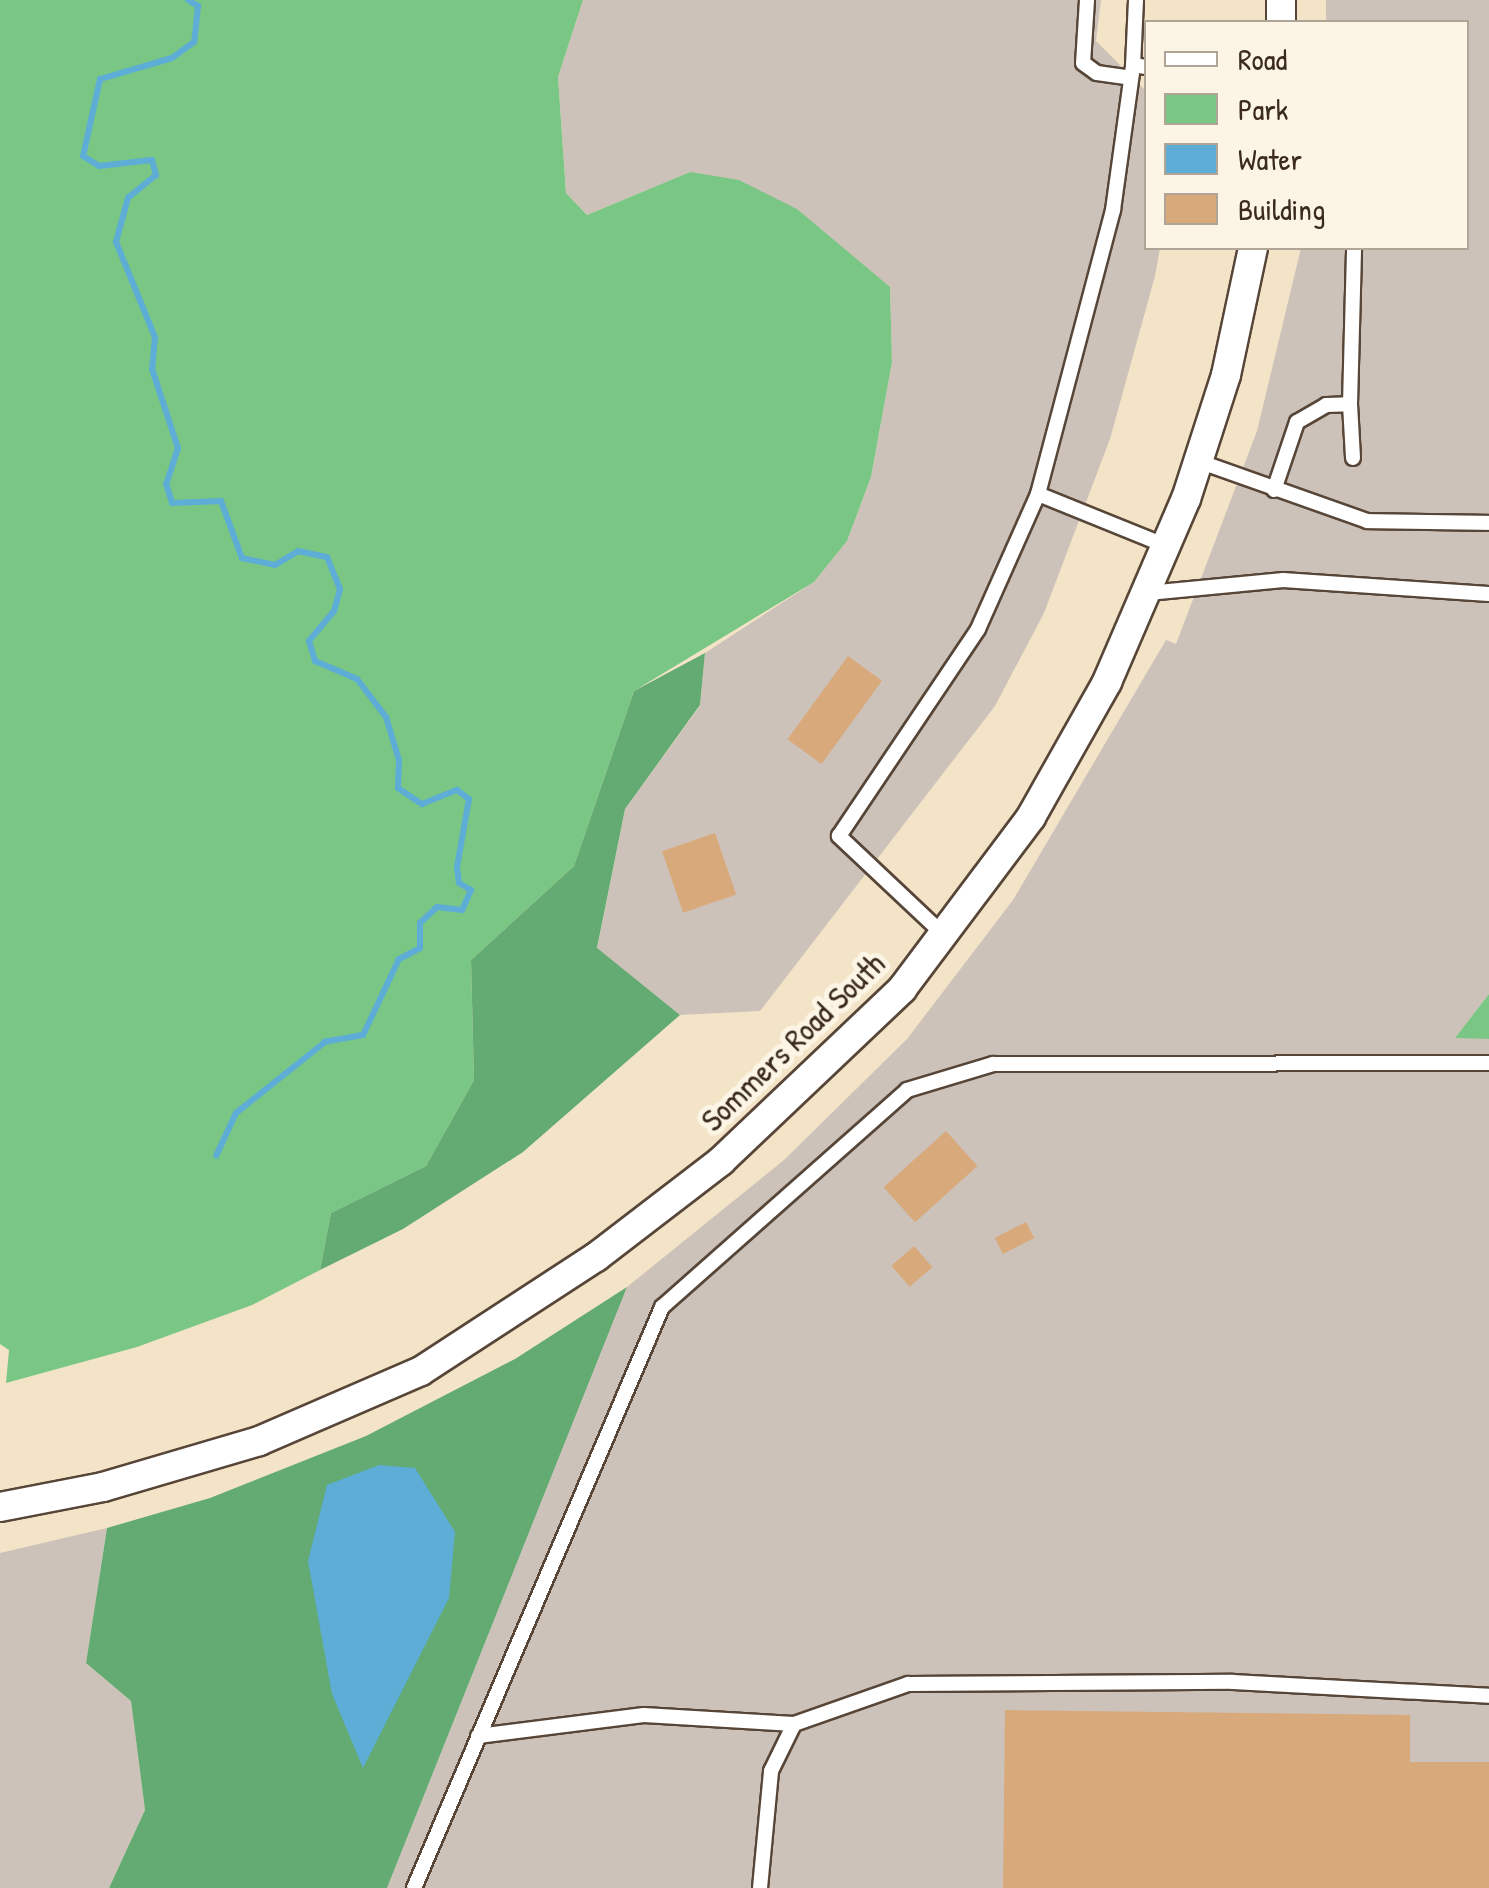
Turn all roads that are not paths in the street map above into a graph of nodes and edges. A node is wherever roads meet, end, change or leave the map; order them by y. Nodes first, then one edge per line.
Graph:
1 (1087, 0) edge
2 (1136, 0) edge
3 (1137, 70) edge
4 (1253, 250) edge
5 (1354, 250) edge
6 (1350, 404) junction
7 (1353, 458) dead end
8 (1198, 461) junction
9 (1274, 490) junction
10 (1038, 494) junction
11 (1489, 523) edge
12 (1168, 546) junction
13 (1148, 594) junction
14 (1489, 594) edge
15 (946, 936) junction
16 (1489, 1063) edge
17 (0, 1507) edge
18 (1489, 1696) edge
19 (794, 1724) junction
20 (478, 1736) junction
21 (414, 1888) edge
22 (760, 1888) edge

1 - 3 lane
2 - 3 lane
3 - 10 lane
4 - 8 street, Sommers Road South
5 - 6 lane
6 - 7 lane
6 - 9 lane
8 - 9 lane
8 - 12 street, Sommers Road South
9 - 11 lane
10 - 12 lane
10 - 15 lane
12 - 13 street, Sommers Road South
13 - 14 lane
13 - 15 street, Sommers Road South
15 - 17 street, Sommers Road South
16 - 20 lane
18 - 19 lane
19 - 20 lane
19 - 22 lane
20 - 21 lane

